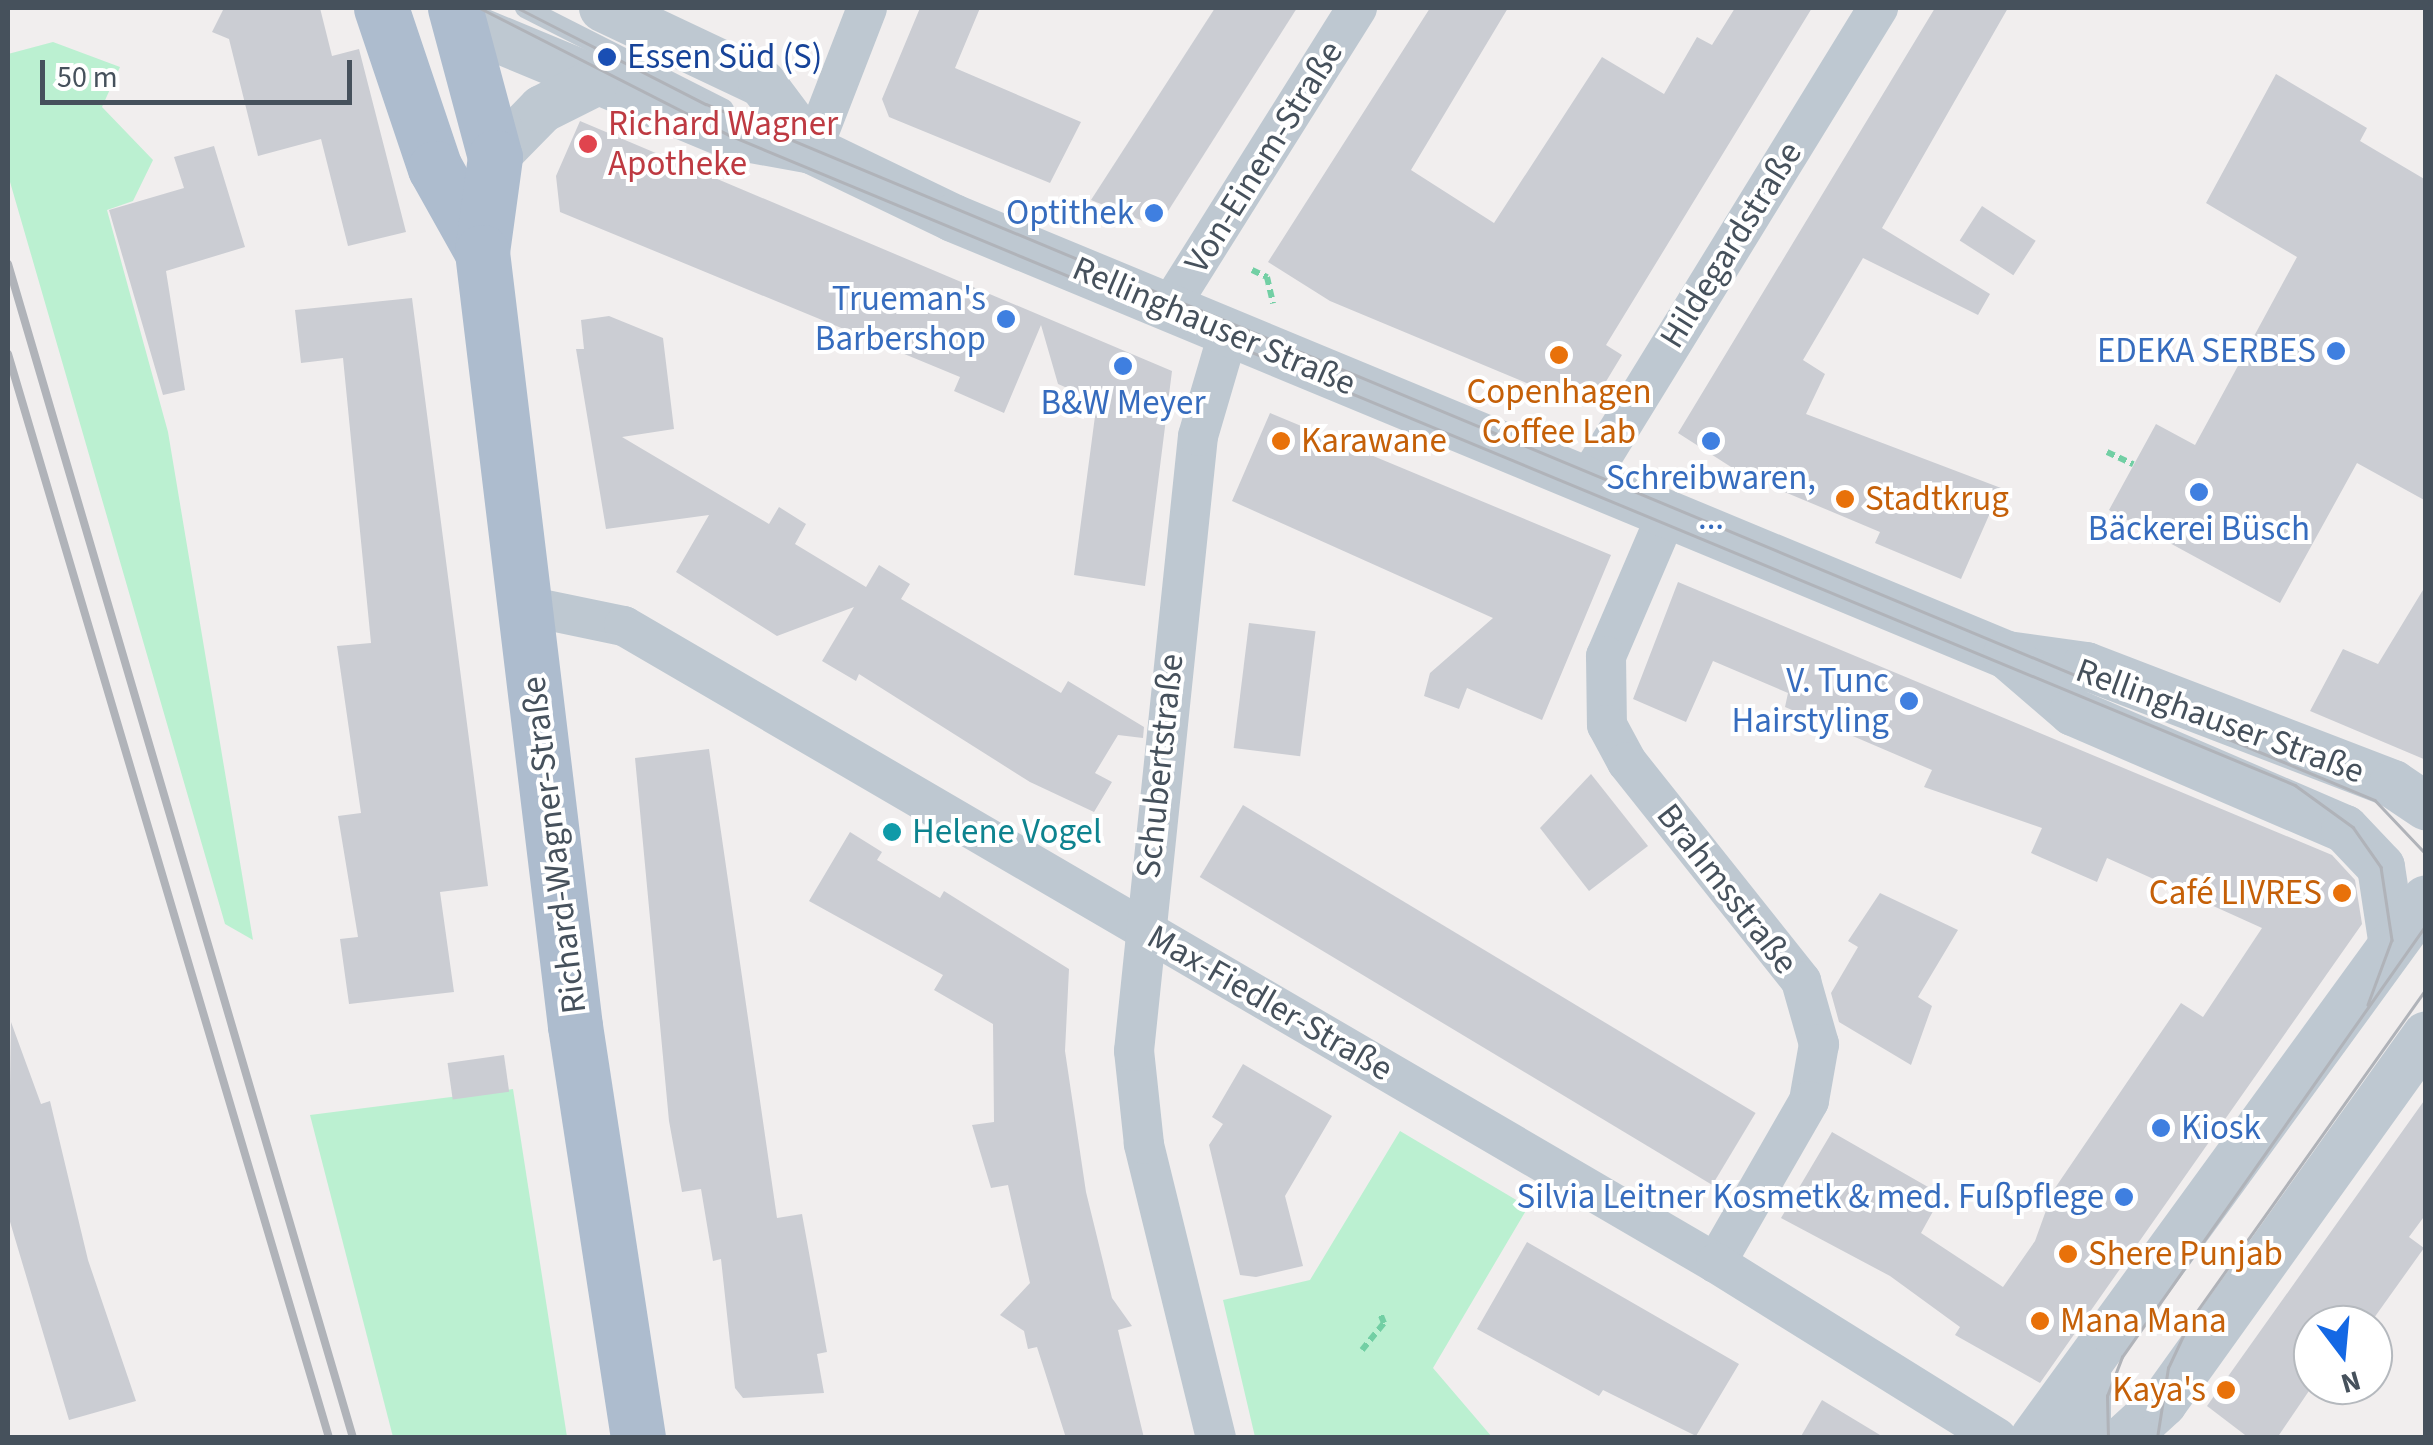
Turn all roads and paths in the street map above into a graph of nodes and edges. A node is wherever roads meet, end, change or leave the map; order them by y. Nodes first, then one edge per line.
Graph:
1 (381, 8) edge
2 (525, 8) edge
3 (603, 8) edge
4 (867, 8) edge
5 (1357, 8) edge
6 (1878, 8) edge
7 (457, 15) edge
8 (594, 83) junction
9 (812, 150) junction
10 (495, 157) junction
11 (482, 252) junction
12 (1252, 270) dead end
13 (1267, 277) dead end
14 (1170, 306) junction
15 (1229, 331) junction
16 (2107, 452) dead end
17 (2133, 464) dead end
18 (1586, 483) junction
19 (1668, 514) junction
20 (526, 606) junction
21 (2007, 656) junction
22 (2415, 792) edge
23 (2416, 913) edge
24 (1142, 929) junction
25 (2426, 1036) edge
26 (1716, 1262) junction
27 (1380, 1312) dead end
28 (1362, 1350) dead end
29 (2087, 1371) junction
30 (2162, 1420) edge
31 (638, 1438) edge
32 (1216, 1438) edge
33 (1997, 1438) edge
34 (2034, 1438) edge
35 (2087, 1438) edge
36 (2125, 1438) edge

1 - 11 main road, Richard-Wagner-Straße
2 - 9 lane
3 - 9 street, Rellinghauser Straße
4 - 9 street
5 - 14 street, Von-Einem-Straße
6 - 18 street, Hildegardstraße
7 - 8 street, Rellinghauser Straße
7 - 10 main road, Richard-Wagner-Straße
8 - 9 street, Rellinghauser Straße
8 - 10 street
9 - 14 street, Rellinghauser Straße
10 - 11 main road, Richard-Wagner-Straße
11 - 20 main road, Richard-Wagner-Straße
12 - 13 path, Rellinghauser Straße
14 - 15 street, Rellinghauser Straße
15 - 18 street, Rellinghauser Straße
15 - 24 street, Schubertstraße
16 - 17 path
18 - 19 street, Rellinghauser Straße
19 - 21 street, Rellinghauser Straße
19 - 26 street, Brahmsstraße
20 - 24 street, Max-Fiedler-Straße
20 - 31 main road, Richard-Wagner-Straße
21 - 22 street, Rellinghauser Straße
21 - 23 street, Rellinghauser Straße
23 - 29 street
24 - 26 street, Max-Fiedler-Straße
24 - 32 street, Schubertstraße
25 - 30 street
26 - 33 street, Max-Fiedler-Straße
27 - 28 path
29 - 34 street
29 - 35 street
30 - 36 street

